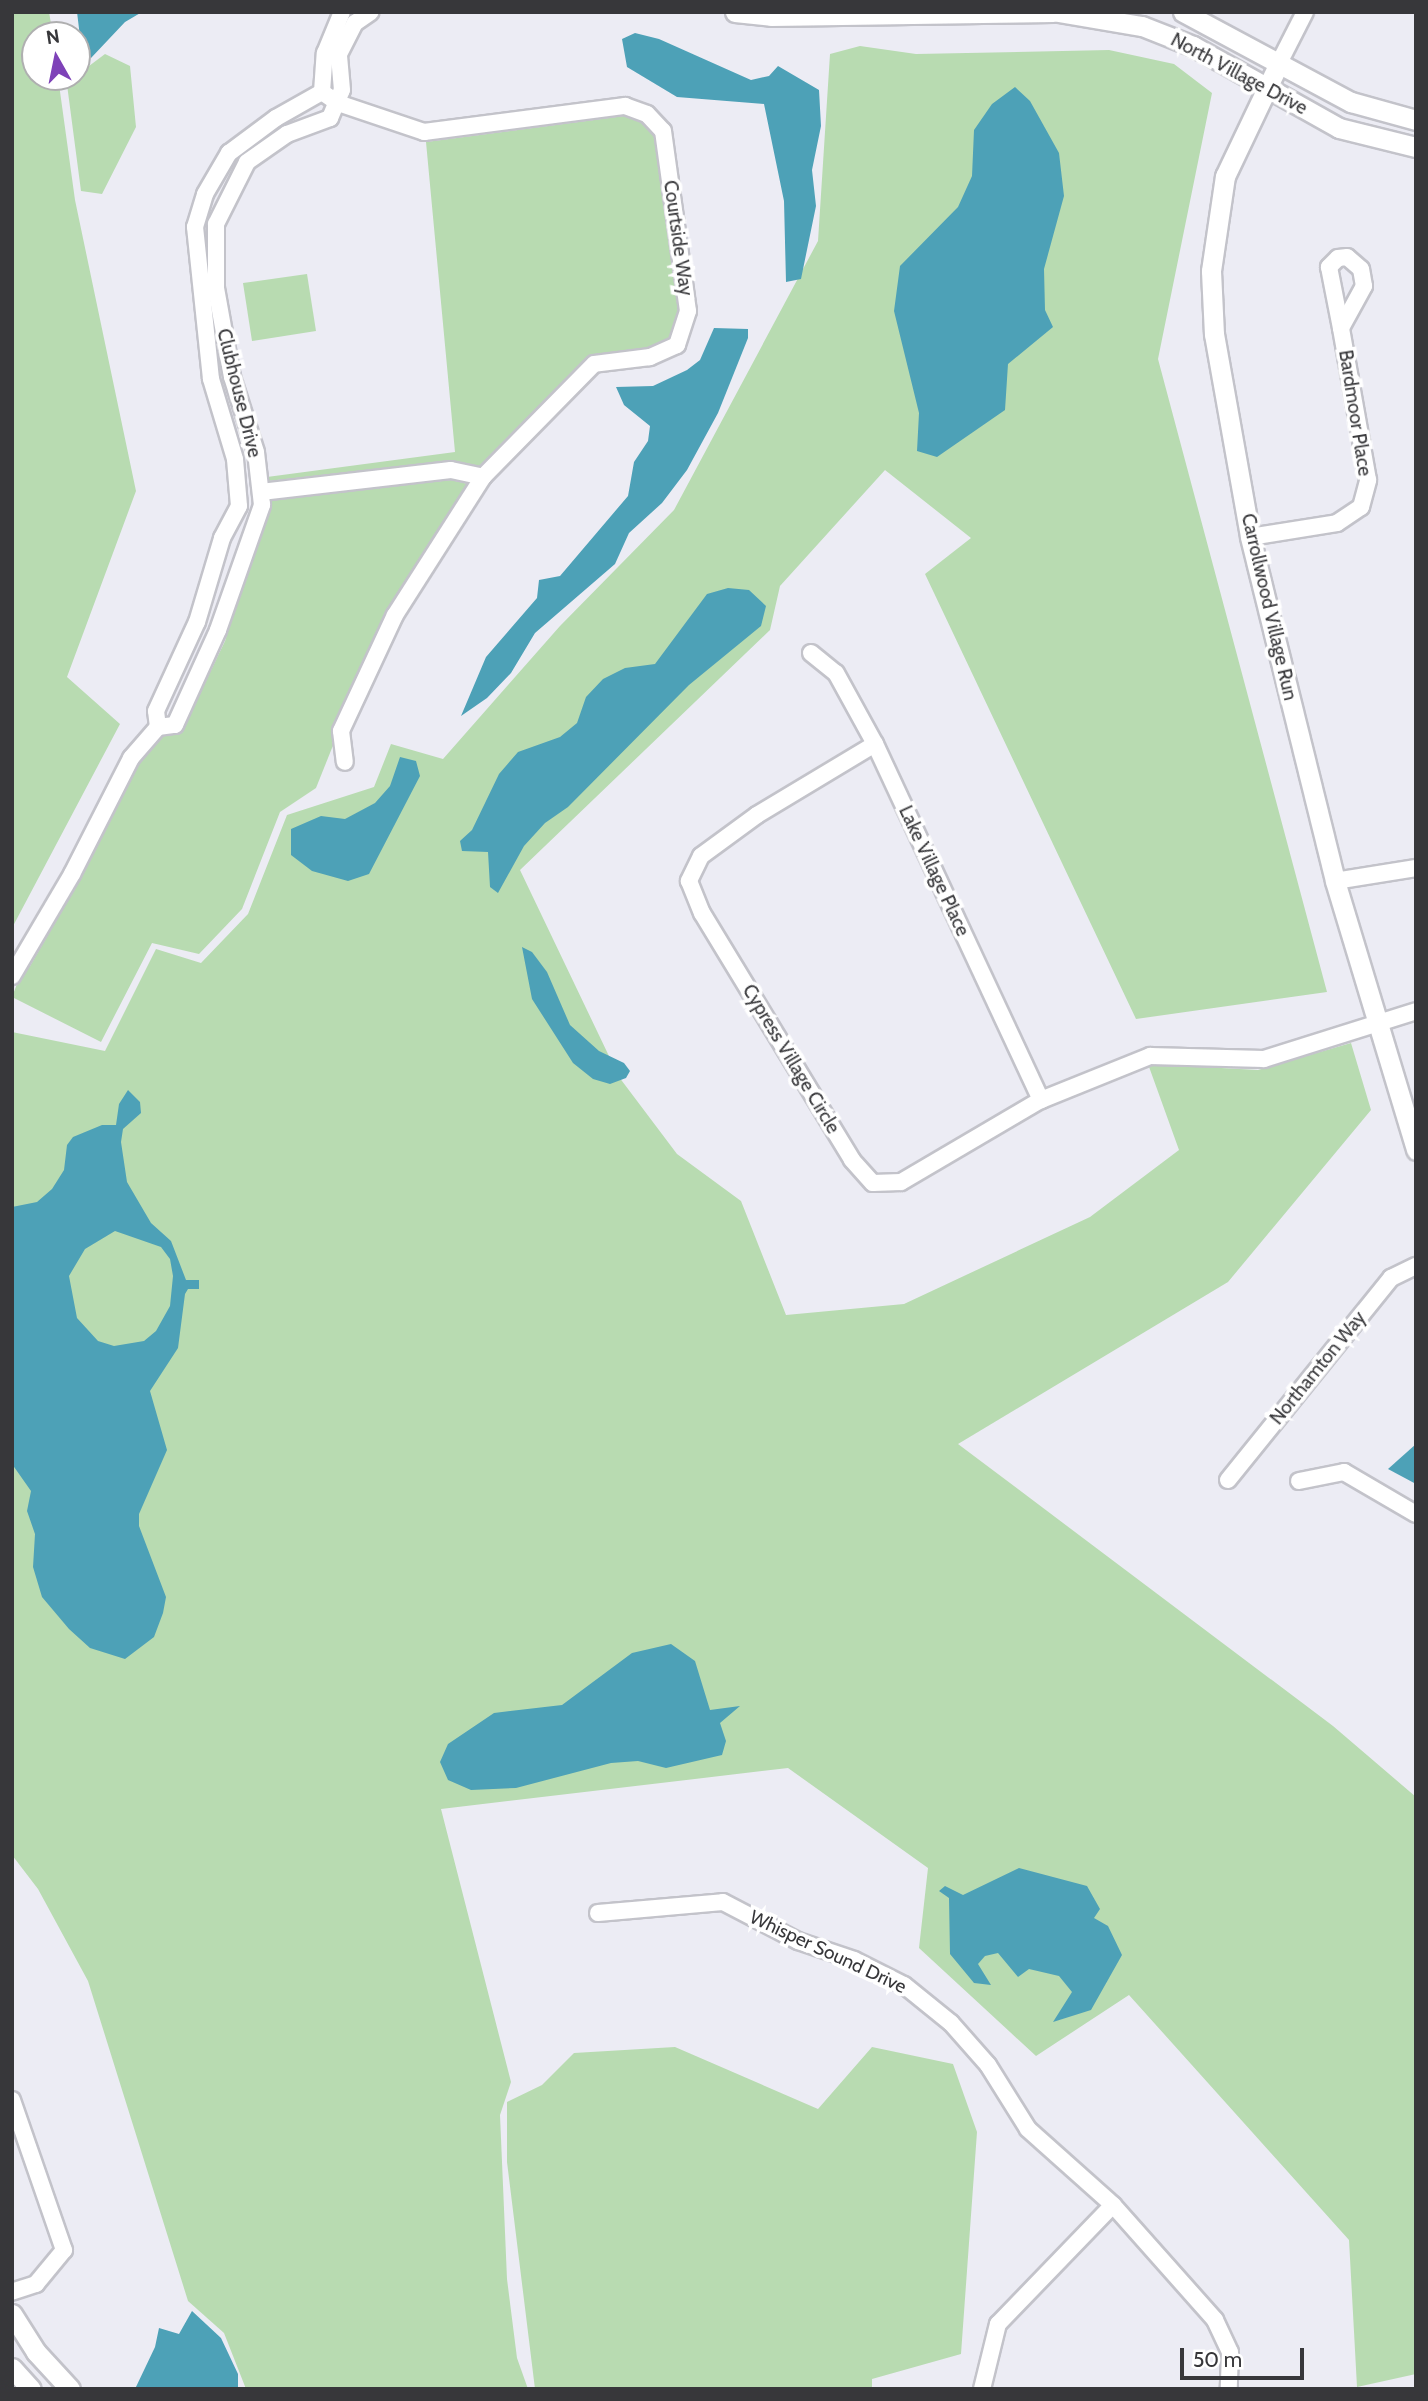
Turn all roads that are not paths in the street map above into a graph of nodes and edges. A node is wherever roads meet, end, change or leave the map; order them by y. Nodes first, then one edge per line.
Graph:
1 (342, 12) edge
2 (371, 12) edge
3 (734, 12) edge
4 (1056, 12) edge
5 (1183, 12) edge
6 (1305, 12) edge
7 (1279, 63) junction
8 (1267, 88) junction
9 (322, 92) junction
10 (338, 103) junction
11 (1416, 120) edge
12 (1416, 147) edge
13 (1341, 328) dead end
14 (483, 477) junction
15 (261, 492) junction
16 (1250, 537) junction
17 (197, 622) junction
18 (218, 630) junction
19 (811, 653) dead end
20 (158, 727) junction
21 (875, 744) junction
22 (345, 762) dead end
23 (1416, 868) edge
24 (1335, 881) junction
25 (12, 976) edge
26 (1416, 1011) edge
27 (1375, 1022) junction
28 (1041, 1100) junction
29 (1416, 1150) edge
30 (1416, 1266) edge
31 (1228, 1480) dead end
32 (1299, 1481) dead end
33 (1416, 1514) edge
34 (598, 1913) dead end
35 (12, 2100) edge
36 (1113, 2205) junction
37 (12, 2292) edge
38 (12, 2314) edge
39 (12, 2368) edge
40 (30, 2389) edge
41 (70, 2389) edge
42 (982, 2389) edge
43 (1229, 2389) edge

1 - 9 street
2 - 10 street
3 - 4 street, North Village Drive
4 - 8 street, North Village Drive
5 - 7 street, North Village Drive
6 - 7 street
7 - 8 street, Carrollwood Village Run
7 - 11 street, North Village Drive
8 - 12 street, North Village Drive
8 - 16 street, Carrollwood Village Run
9 - 10 street, Courtside Way
9 - 17 street, Clubhouse Drive
10 - 14 street, Courtside Way
10 - 15 street, Clubhouse Drive
13 - 16 street, Bardmoor Place
14 - 15 street
14 - 22 street, Courtside Way
15 - 18 street, Clubhouse Drive
16 - 24 street, Carrollwood Village Run
17 - 18 street
17 - 20 street, Clubhouse Drive
18 - 20 street, Clubhouse Drive
19 - 21 street, Lake Village Place
20 - 25 street, Clubhouse Drive
21 - 28 street, Lake Village Place
21 - 28 street, Cypress Village Circle
23 - 24 street
24 - 27 street, Carrollwood Village Run
26 - 27 street, Cypress Village Circle
27 - 28 street, Cypress Village Circle
27 - 29 street, Carrollwood Village Run
30 - 31 street, Northamton Way
32 - 33 street
34 - 36 street, Whisper Sound Drive
35 - 37 street
36 - 42 street
36 - 43 street, Whisper Sound Drive
38 - 41 street
39 - 40 street

